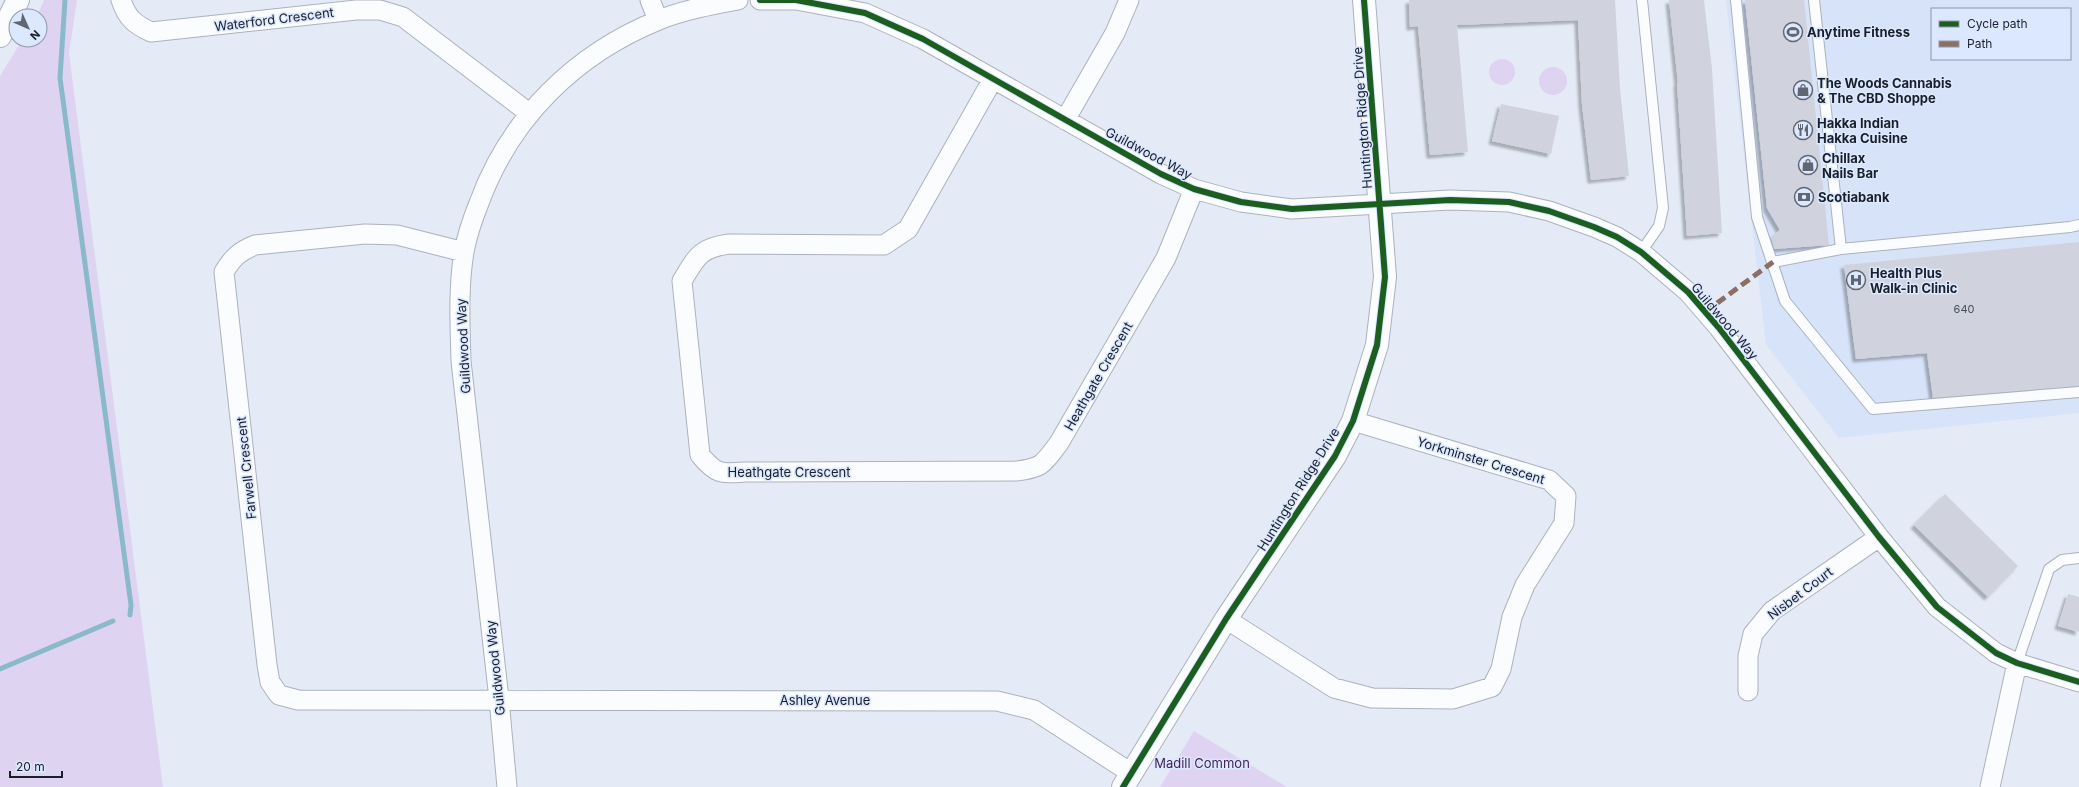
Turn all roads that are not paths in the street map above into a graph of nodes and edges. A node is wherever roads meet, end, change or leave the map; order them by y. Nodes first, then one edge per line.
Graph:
1 (18, 0) edge
2 (121, 0) edge
3 (650, 0) edge
4 (738, 0) edge
5 (760, 0) edge
6 (1129, 0) edge
7 (1364, 0) edge
8 (1642, 0) edge
9 (1736, 0) edge
10 (1814, 0) edge
11 (867, 7) edge
12 (658, 20) junction
13 (0, 36) edge
14 (993, 79) junction
15 (529, 113) junction
16 (1065, 120) junction
17 (1194, 189) junction
18 (1379, 205) junction
19 (2079, 225) edge
20 (1841, 249) junction
21 (464, 252) junction
22 (1641, 252) junction
23 (1773, 262) junction
24 (2079, 392) edge
25 (1353, 421) junction
26 (1879, 537) junction
27 (2079, 558) edge
28 (1226, 619) junction
29 (2017, 663) junction
30 (2079, 682) edge
31 (1748, 691) dead end
32 (499, 699) junction
33 (1127, 780) edge
34 (507, 787) edge
35 (1990, 787) edge

1 - 13 main road
2 - 15 street, Waterford Crescent
3 - 12 street
4 - 12 street, Guildwood Way
5 - 11 street, Guildwood Way
6 - 16 street
7 - 18 main road, Huntington Ridge Drive
8 - 22 lane
9 - 23 lane
10 - 20 lane
11 - 14 street, Guildwood Way
12 - 15 street, Guildwood Way
14 - 16 street, Guildwood Way
14 - 17 street, Heathgate Crescent
15 - 21 street, Guildwood Way
16 - 17 street, Guildwood Way
17 - 18 street, Guildwood Way
18 - 22 street, Guildwood Way
18 - 25 main road, Huntington Ridge Drive
19 - 20 lane
20 - 23 lane
21 - 32 street, Guildwood Way
21 - 32 street, Farwell Crescent
22 - 26 street, Guildwood Way
23 - 24 lane
25 - 28 main road, Huntington Ridge Drive
25 - 28 street, Yorkminster Crescent
26 - 29 street, Guildwood Way
26 - 31 street, Nisbet Court
27 - 29 lane
28 - 33 main road, Huntington Ridge Drive
29 - 30 street, Guildwood Way
29 - 35 street
32 - 33 street, Ashley Avenue
32 - 34 street, Guildwood Way

